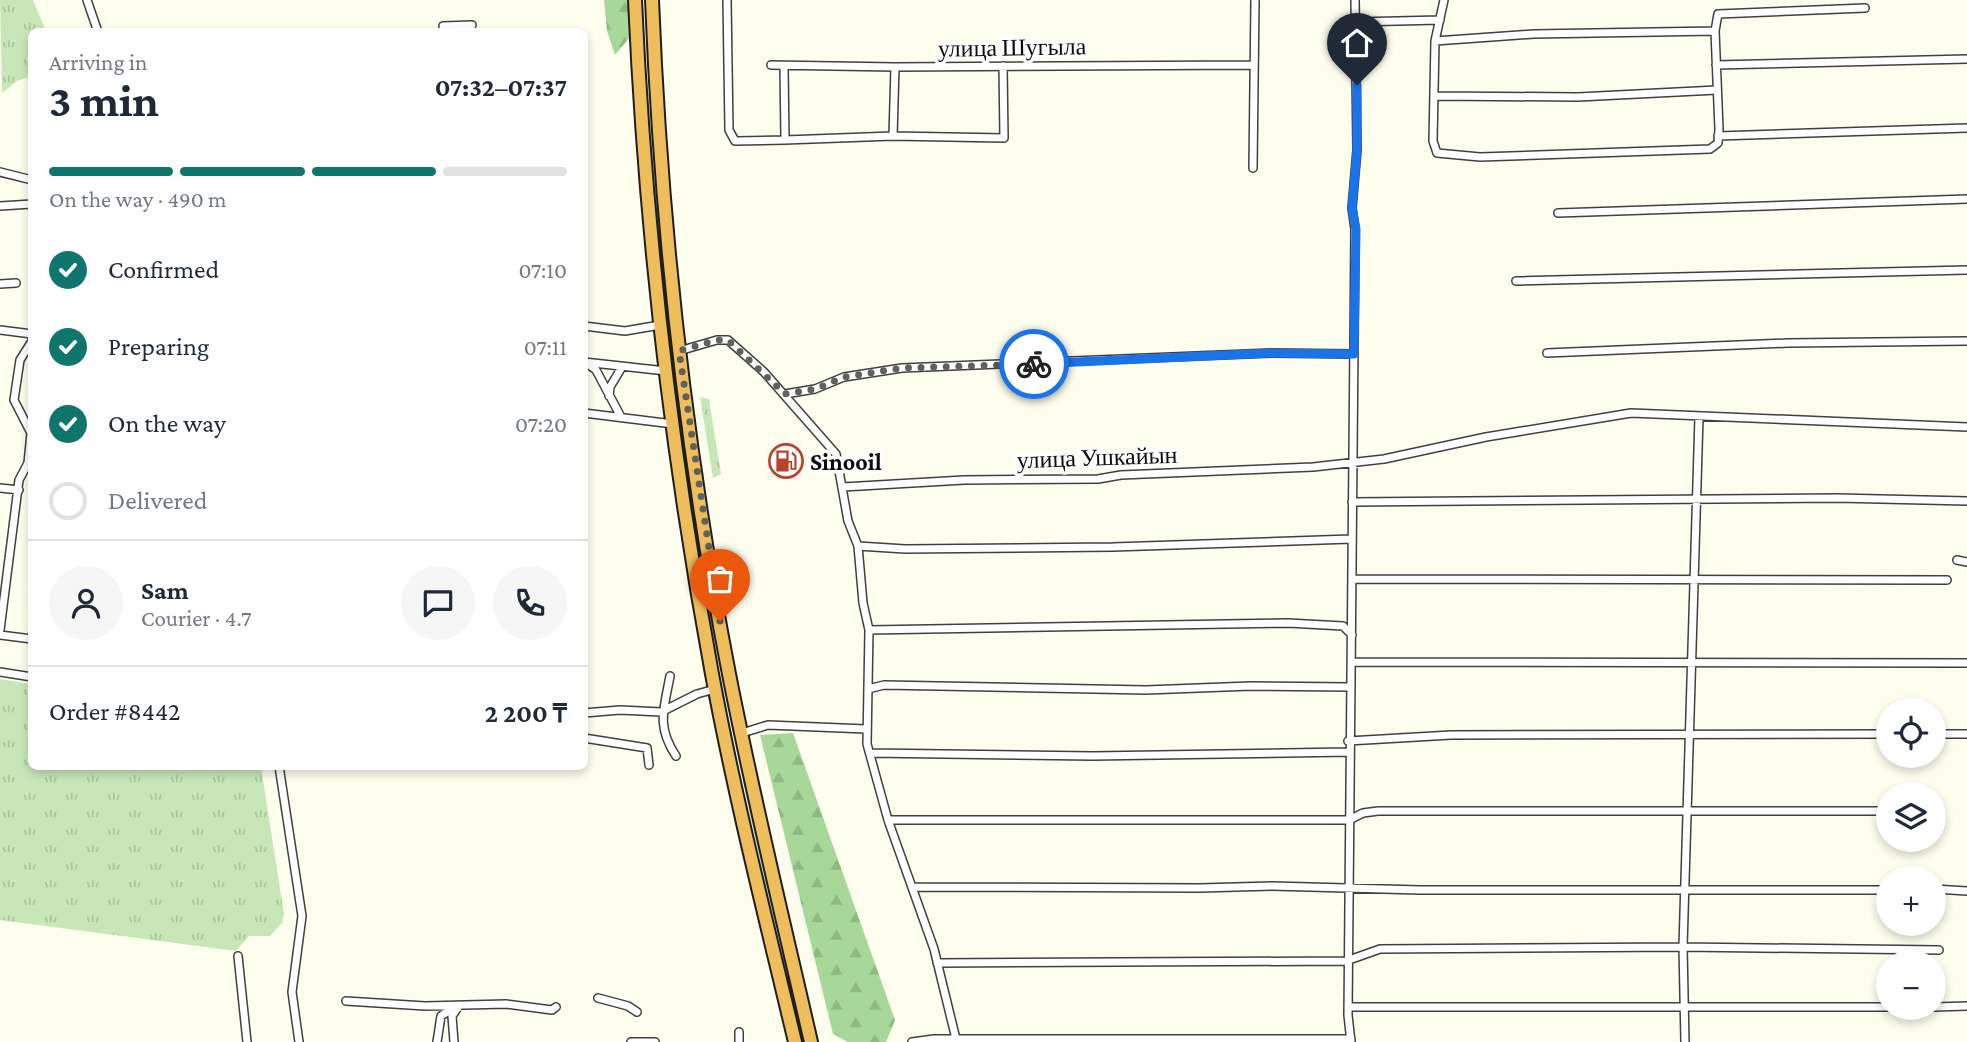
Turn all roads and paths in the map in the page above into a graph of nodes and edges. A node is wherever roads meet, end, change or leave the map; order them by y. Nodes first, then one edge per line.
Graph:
1 (86, 0) edge
2 (635, 0) edge
3 (652, 0) edge
4 (727, 0) edge
5 (1255, 0) edge
6 (1355, 0) edge
7 (1444, 0) edge
8 (1865, 8) dead end
9 (1440, 20) junction
10 (1355, 22) junction
11 (472, 25) dead end
12 (443, 26) dead end
13 (96, 28) edge
14 (1716, 31) junction
15 (1435, 41) junction
16 (1967, 59) edge
17 (771, 65) dead end
18 (1254, 65) junction
19 (1716, 65) junction
20 (1003, 66) junction
21 (784, 67) junction
22 (895, 67) junction
23 (1717, 90) junction
24 (1436, 96) junction
25 (1967, 128) edge
26 (893, 136) junction
27 (1718, 136) junction
28 (785, 140) junction
29 (1253, 168) dead end
30 (0, 172) edge
31 (28, 178) edge
32 (1967, 200) edge
33 (28, 204) edge
34 (0, 206) edge
35 (1558, 213) dead end
36 (1967, 270) edge
37 (1516, 281) dead end
38 (16, 283) dead end
39 (0, 284) edge
40 (660, 325) junction
41 (588, 326) edge
42 (0, 330) edge
43 (19, 332) junction
44 (28, 333) edge
45 (1967, 341) edge
46 (28, 346) edge
47 (23, 353) junction
48 (1547, 353) dead end
49 (1354, 354) junction
50 (680, 357) junction
51 (588, 363) edge
52 (588, 365) edge
53 (622, 367) junction
54 (666, 367) junction
55 (785, 394) junction
56 (609, 397) junction
57 (588, 413) edge
58 (621, 417) junction
59 (1699, 418) junction
60 (673, 424) junction
61 (28, 426) edge
62 (1967, 426) edge
63 (28, 463) edge
64 (1352, 463) junction
65 (844, 487) junction
66 (0, 488) edge
67 (19, 490) junction
68 (1698, 499) junction
69 (1967, 501) edge
70 (1352, 502) junction
71 (1351, 539) junction
72 (858, 546) junction
73 (1957, 560) dead end
74 (1967, 562) edge
75 (1352, 579) junction
76 (1695, 580) junction
77 (1947, 580) dead end
78 (869, 630) junction
79 (0, 633) edge
80 (1352, 635) junction
81 (28, 638) edge
82 (1352, 662) junction
83 (1692, 662) junction
84 (1967, 663) edge
85 (0, 672) edge
86 (28, 676) edge
87 (670, 677) dead end
88 (1350, 687) junction
89 (715, 689) junction
90 (868, 689) junction
91 (661, 712) junction
92 (588, 713) edge
93 (866, 729) junction
94 (742, 733) junction
95 (1689, 734) junction
96 (1876, 734) edge
97 (1946, 734) edge
98 (1967, 734) edge
99 (588, 739) edge
100 (1348, 741) junction
101 (1348, 752) junction
102 (870, 754) junction
103 (676, 756) dead end
104 (649, 765) dead end
105 (280, 770) edge
106 (1876, 811) edge
107 (1687, 813) junction
108 (888, 820) junction
109 (1349, 820) junction
110 (913, 887) junction
111 (1350, 887) junction
112 (1685, 889) junction
113 (1876, 890) edge
114 (1946, 890) edge
115 (1967, 891) edge
116 (1683, 947) junction
117 (1939, 950) dead end
118 (238, 956) dead end
119 (1349, 961) junction
120 (937, 963) junction
121 (598, 998) dead end
122 (346, 1002) dead end
123 (459, 1005) junction
124 (1684, 1005) junction
125 (1946, 1006) edge
126 (1967, 1006) edge
127 (556, 1007) dead end
128 (1348, 1007) junction
129 (1876, 1007) edge
130 (637, 1012) dead end
131 (739, 1032) dead end
132 (956, 1039) junction
133 (1351, 1041) edge
134 (247, 1042) edge
135 (299, 1042) edge
136 (437, 1042) edge
137 (454, 1042) edge
138 (631, 1042) edge
139 (655, 1042) edge
140 (739, 1042) edge
141 (794, 1042) edge
142 (811, 1042) edge
143 (912, 1042) edge
144 (1685, 1042) edge

1 - 13 street
2 - 40 highway
3 - 50 highway
4 - 28 street
5 - 18 street
6 - 10 street
7 - 9 street
8 - 14 street
9 - 10 street
9 - 15 street
10 - 49 street
11 - 12 street
14 - 15 street
14 - 19 street
15 - 24 street
16 - 19 street
17 - 21 street, улица Шугыла
18 - 20 street, улица Шугыла
18 - 29 street
19 - 23 street
20 - 22 street, улица Шугыла
20 - 26 street
21 - 22 street, улица Шугыла
21 - 28 street
22 - 26 street
23 - 24 street
23 - 27 street
24 - 27 street
25 - 27 street
26 - 28 street
30 - 31 street
32 - 35 street
33 - 34 street
36 - 37 street
38 - 39 street
40 - 41 street
40 - 54 highway
42 - 43 street
43 - 44 street
43 - 47 street
45 - 48 street
46 - 47 street
47 - 61 street
49 - 55 street
49 - 64 street
50 - 54 highway
50 - 55 street
50 - 94 highway
51 - 53 street
52 - 56 street
53 - 54 street
53 - 56 street
54 - 60 highway
55 - 65 street
56 - 58 street
57 - 58 street
58 - 60 street
59 - 62 street, улица Ушкайын
59 - 64 street, улица Ушкайын
59 - 68 street
60 - 89 highway
63 - 67 street
64 - 65 street, улица Ушкайын
64 - 70 street
65 - 72 street
66 - 67 street
67 - 79 street
68 - 69 street
68 - 70 street
68 - 76 street
70 - 71 street
71 - 72 street
71 - 75 street
72 - 78 street
73 - 74 street
75 - 76 street
75 - 80 street
76 - 77 street
76 - 83 street
78 - 80 street
78 - 90 street
79 - 81 street
80 - 82 street
82 - 83 street
82 - 88 street
83 - 84 street
83 - 95 street
85 - 86 street
87 - 91 street
88 - 90 street
88 - 100 street
89 - 91 street
89 - 141 highway
90 - 93 street
91 - 92 street
91 - 103 street
93 - 94 street
93 - 102 street
94 - 142 highway
95 - 96 street
95 - 100 street
95 - 107 street
97 - 98 street
99 - 104 street
100 - 101 street
101 - 102 street
101 - 109 street
102 - 108 street
105 - 135 street
106 - 107 street
107 - 109 street
107 - 112 street
108 - 109 street
108 - 110 street
109 - 111 street
110 - 111 street
110 - 120 street
111 - 112 street
111 - 119 street
112 - 113 street
112 - 116 street
114 - 115 street
116 - 117 street
116 - 119 street
116 - 124 street
118 - 134 street
119 - 120 street
119 - 128 street
120 - 132 street
121 - 130 street
122 - 123 street
123 - 127 street
123 - 136 street
123 - 137 street
124 - 128 street
124 - 129 street
124 - 144 street
125 - 126 street
128 - 133 street
131 - 140 street
132 - 133 street
132 - 143 street
138 - 139 street

